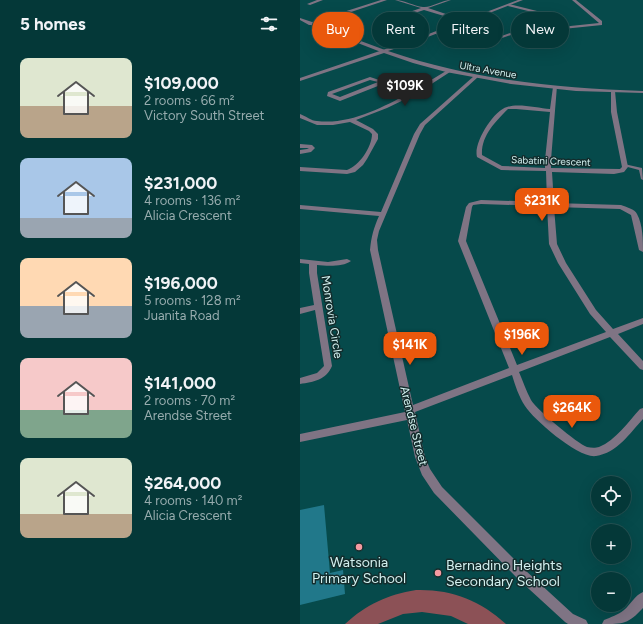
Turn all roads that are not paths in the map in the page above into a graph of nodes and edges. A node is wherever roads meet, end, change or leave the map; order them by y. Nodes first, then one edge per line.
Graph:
1 (321, 0) edge
2 (385, 0) edge
3 (397, 0) edge
4 (449, 0) edge
5 (521, 0) edge
6 (574, 0) edge
7 (308, 4) dead end
8 (509, 5) junction
9 (424, 8) junction
10 (413, 12) edge
11 (437, 12) edge
12 (490, 12) edge
13 (536, 12) dead end
14 (300, 20) edge
15 (310, 24) junction
16 (437, 31) edge
17 (434, 32) junction
18 (383, 51) junction
19 (448, 72) junction
20 (476, 77) junction
21 (300, 80) edge
22 (384, 82) junction
23 (555, 87) junction
24 (613, 91) junction
25 (414, 93) junction
26 (643, 93) edge
27 (553, 111) junction
28 (300, 116) edge
29 (351, 120) junction
30 (300, 146) edge
31 (300, 152) edge
32 (624, 165) junction
33 (300, 168) edge
34 (548, 170) junction
35 (643, 179) edge
36 (550, 205) junction
37 (300, 207) edge
38 (383, 214) junction
39 (643, 250) edge
40 (300, 261) edge
41 (347, 261) dead end
42 (313, 262) junction
43 (318, 307) junction
44 (300, 311) edge
45 (643, 321) edge
46 (612, 333) junction
47 (643, 367) edge
48 (514, 370) junction
49 (300, 381) edge
50 (410, 412) junction
51 (643, 412) edge
52 (300, 438) edge
53 (643, 598) edge
54 (582, 624) edge
55 (608, 624) edge

1 - 7 street
2 - 15 street
3 - 9 street
4 - 9 street
5 - 8 street
6 - 17 street
8 - 12 street
8 - 13 street
9 - 10 street
9 - 11 street
14 - 15 street, Ultra Avenue
15 - 18 street, Ultra Avenue
16 - 17 street
17 - 18 street
18 - 19 street, Ultra Avenue
18 - 21 street
19 - 20 street, Ultra Avenue
19 - 25 street
20 - 23 street, Ultra Avenue
20 - 38 street, Arendse Street
22 - 22 street
22 - 25 street
23 - 24 street, Ultra Avenue
23 - 27 street
24 - 26 street, Ultra Avenue
24 - 32 street
25 - 29 street
27 - 34 street
27 - 34 street, Sabatini Crescent
28 - 29 street
29 - 33 street
30 - 31 street
32 - 34 street, Sabatini Crescent
32 - 35 lane
34 - 36 street
36 - 39 street
36 - 46 street
36 - 48 street
37 - 38 street
38 - 50 street, Arendse Street
40 - 42 street, Monrovia Circle
41 - 42 street, Monrovia Circle
42 - 43 street, Monrovia Circle
43 - 44 street
43 - 49 street, Monrovia Circle
45 - 46 street
46 - 47 street
46 - 48 street
48 - 50 street
48 - 51 street
50 - 52 street
50 - 54 street, Arendse Street
53 - 55 street

